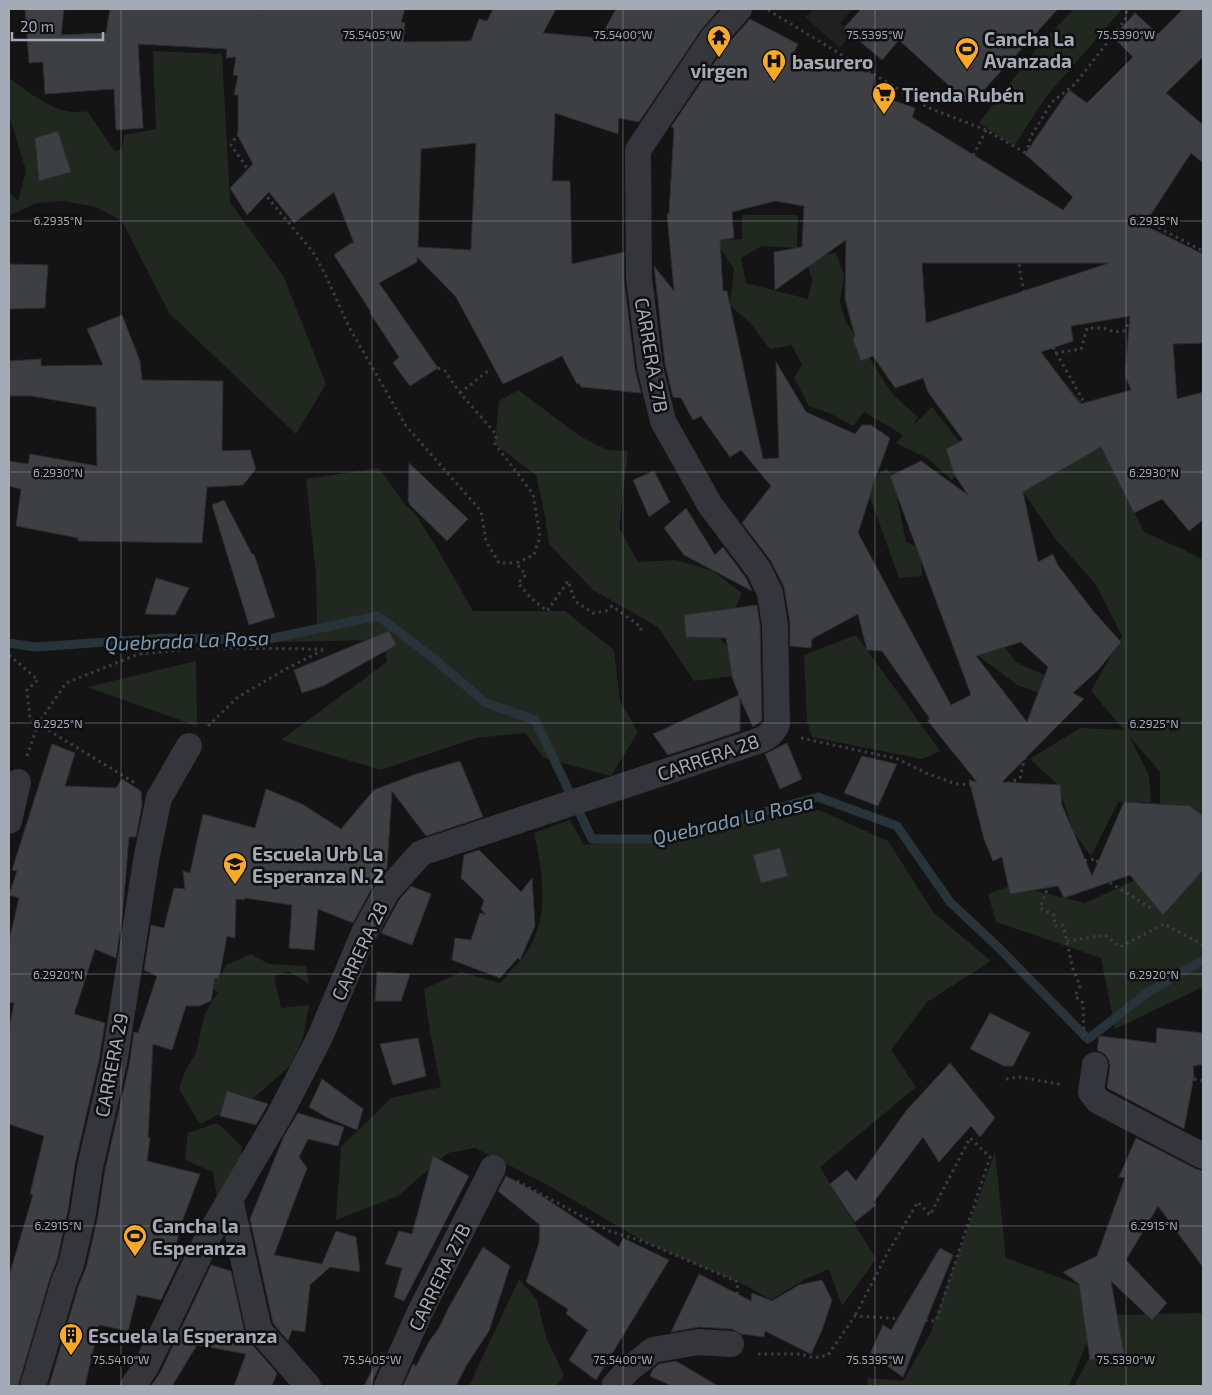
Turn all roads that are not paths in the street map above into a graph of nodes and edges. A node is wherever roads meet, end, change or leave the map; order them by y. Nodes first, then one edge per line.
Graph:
1 (739, 9) edge
2 (774, 732) joint
3 (189, 746) road end
4 (18, 782) dead end
5 (9, 821) edge
6 (1094, 1078) road end
7 (1203, 1156) edge
8 (493, 1168) road end
9 (230, 1199) junction
10 (731, 1344) road end
11 (33, 1386) edge
12 (133, 1386) edge
13 (308, 1386) edge
14 (386, 1386) edge
15 (614, 1386) edge

1 - 2 street, CARRERA 27B
2 - 9 street, CARRERA 28
3 - 11 street, CARRERA 29
4 - 5 street
6 - 7 street
8 - 14 street, CARRERA 27B
9 - 12 street, CARRERA 28
9 - 13 street
10 - 15 street

